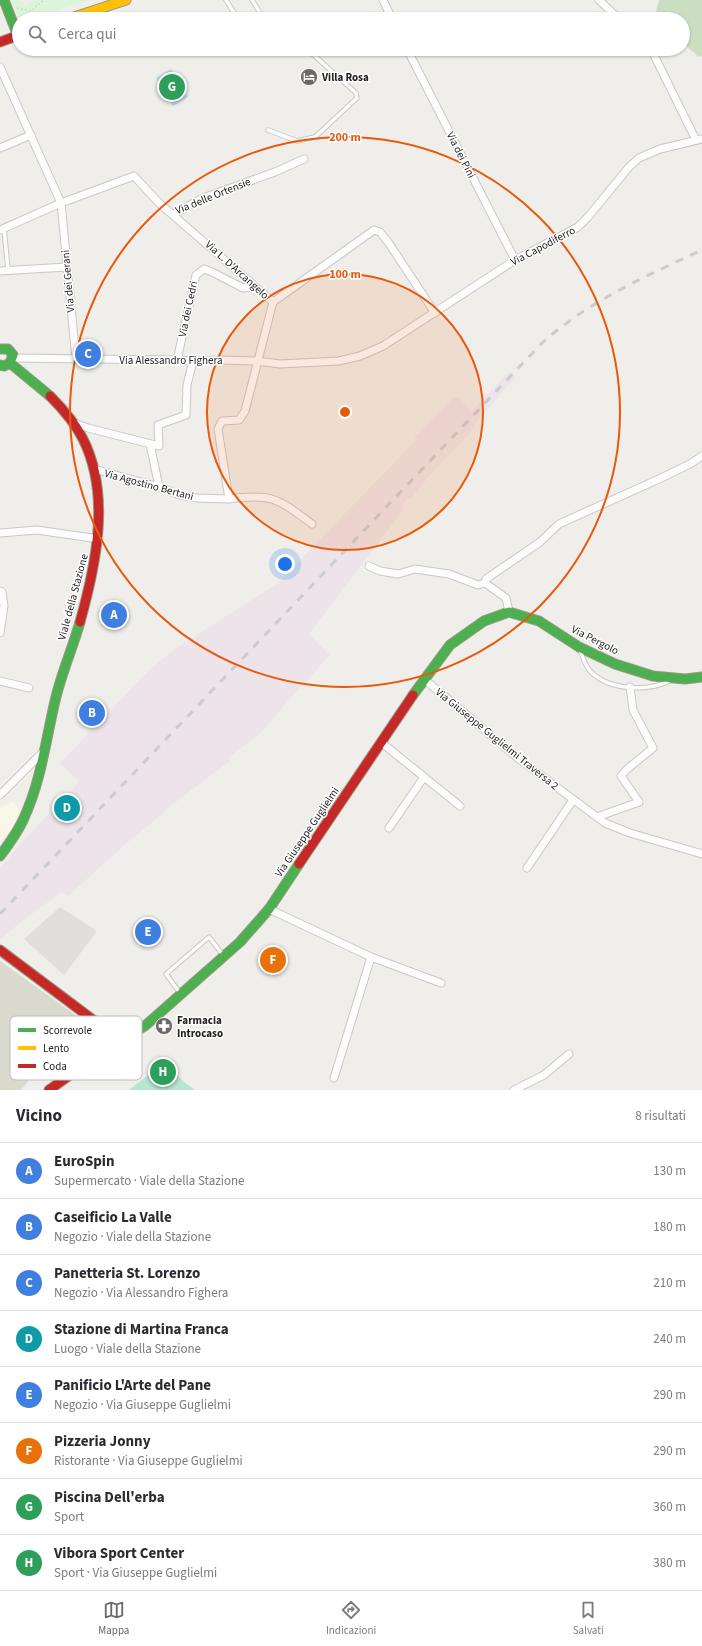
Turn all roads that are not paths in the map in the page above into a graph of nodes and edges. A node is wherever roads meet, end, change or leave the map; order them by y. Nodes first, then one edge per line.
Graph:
1 (4, 0) edge
2 (126, 0) edge
3 (226, 0) edge
4 (252, 0) edge
5 (383, 0) edge
6 (599, 0) edge
7 (89, 12) edge
8 (234, 12) edge
9 (260, 12) edge
10 (389, 12) edge
11 (612, 12) edge
12 (12, 21) edge
13 (12, 37) edge
14 (0, 42) edge
15 (315, 56) edge
16 (411, 56) edge
17 (654, 56) edge
18 (0, 67) edge
19 (268, 130) dead end
20 (31, 135) junction
21 (699, 139) edge
22 (0, 148) edge
23 (304, 159) dead end
24 (61, 203) junction
25 (174, 214) junction
26 (2, 229) edge
27 (515, 260) junction
28 (67, 267) junction
29 (8, 270) junction
30 (0, 271) edge
31 (254, 286) junction
32 (273, 302) junction
33 (435, 313) junction
34 (0, 345) edge
35 (0, 349) edge
36 (76, 358) junction
37 (11, 360) junction
38 (177, 360) junction
39 (193, 361) junction
40 (257, 361) junction
41 (0, 364) edge
42 (72, 422) junction
43 (150, 444) junction
44 (702, 456) edge
45 (94, 470) junction
46 (159, 487) junction
47 (229, 499) junction
48 (312, 524) dead end
49 (0, 533) edge
50 (99, 538) junction
51 (369, 566) dead end
52 (485, 583) junction
53 (0, 591) edge
54 (510, 612) junction
55 (0, 633) edge
56 (579, 647) junction
57 (702, 676) edge
58 (674, 678) junction
59 (424, 679) junction
60 (0, 681) edge
61 (630, 687) junction
62 (29, 688) dead end
63 (382, 743) junction
64 (45, 750) junction
65 (424, 777) junction
66 (0, 795) edge
67 (573, 800) junction
68 (460, 806) dead end
69 (597, 817) junction
70 (389, 828) dead end
71 (702, 854) edge
72 (0, 856) edge
73 (527, 868) dead end
74 (269, 909) junction
75 (0, 950) edge
76 (224, 956) junction
77 (371, 957) junction
78 (441, 983) dead end
79 (181, 994) junction
80 (88, 1016) edge
81 (142, 1027) edge
82 (568, 1054) dead end
83 (334, 1078) dead end
84 (63, 1080) edge
85 (49, 1090) edge
86 (514, 1090) edge

1 - 12 main road
2 - 7 main road
3 - 8 lane
4 - 9 lane
5 - 10 street
6 - 11 street
13 - 14 main road
15 - 19 lane
16 - 27 street, Via dei Pini
17 - 21 street
18 - 20 street
20 - 22 street
20 - 24 street
21 - 27 street, Via Capodiferro
23 - 25 street, Via delle Ortensie
24 - 25 street, Via delle Ortensie
24 - 26 street, Via delle Ortensie
24 - 28 street, Via dei Gerani
25 - 31 street, Via L. D'Arcangelo
26 - 29 lane
27 - 33 street, Via Capodiferro
28 - 29 street
28 - 36 street, Via dei Gerani
29 - 30 street
31 - 32 street, Via L. D'Arcangelo
31 - 38 street, Via dei Cedri
32 - 33 street, Via L. D'Arcangelo
32 - 40 street
33 - 40 street, Via Alessandro Fighera
34 - 35 main road
35 - 37 main road, Viale della Stazione
36 - 37 street, Via Alessandro Fighera
36 - 38 street, Via Alessandro Fighera
37 - 41 main road
37 - 42 main road, Viale della Stazione
38 - 39 street, Via Alessandro Fighera
39 - 40 street, Via Alessandro Fighera
39 - 43 street
40 - 47 street
42 - 43 street
42 - 45 main road, Viale della Stazione
43 - 46 street
44 - 52 street
45 - 46 street, Via Agostino Bertani
45 - 50 main road, Viale della Stazione
46 - 47 street, Via Agostino Bertani
47 - 48 street, Via Agostino Bertani
49 - 50 street
50 - 64 main road, Viale della Stazione
51 - 52 street
52 - 54 street
53 - 55 street
54 - 56 main road, Via Pergolo
54 - 59 main road, Via Giuseppe Guglielmi
56 - 58 main road, Via Pergolo
56 - 61 lane
57 - 58 main road, Via Pergolo
58 - 61 lane
59 - 63 main road, Via Giuseppe Guglielmi
59 - 67 street, Via Giuseppe Guglielmi Traversa 2
60 - 62 street
61 - 69 street
63 - 65 street
63 - 74 main road, Via Giuseppe Guglielmi
64 - 66 street
64 - 72 main road, Viale della Stazione
65 - 68 street
65 - 70 street
67 - 69 street, Via Giuseppe Guglielmi Traversa 2
67 - 73 street
69 - 71 street, Via Giuseppe Guglielmi Traversa 2
74 - 76 main road, Via Giuseppe Guglielmi
74 - 77 street
75 - 80 main road
76 - 79 main road, Via Giuseppe Guglielmi
76 - 79 lane
77 - 78 street
77 - 83 street
79 - 81 main road, Via Giuseppe Guglielmi
82 - 86 street
84 - 85 main road, Via Giuseppe Guglielmi

